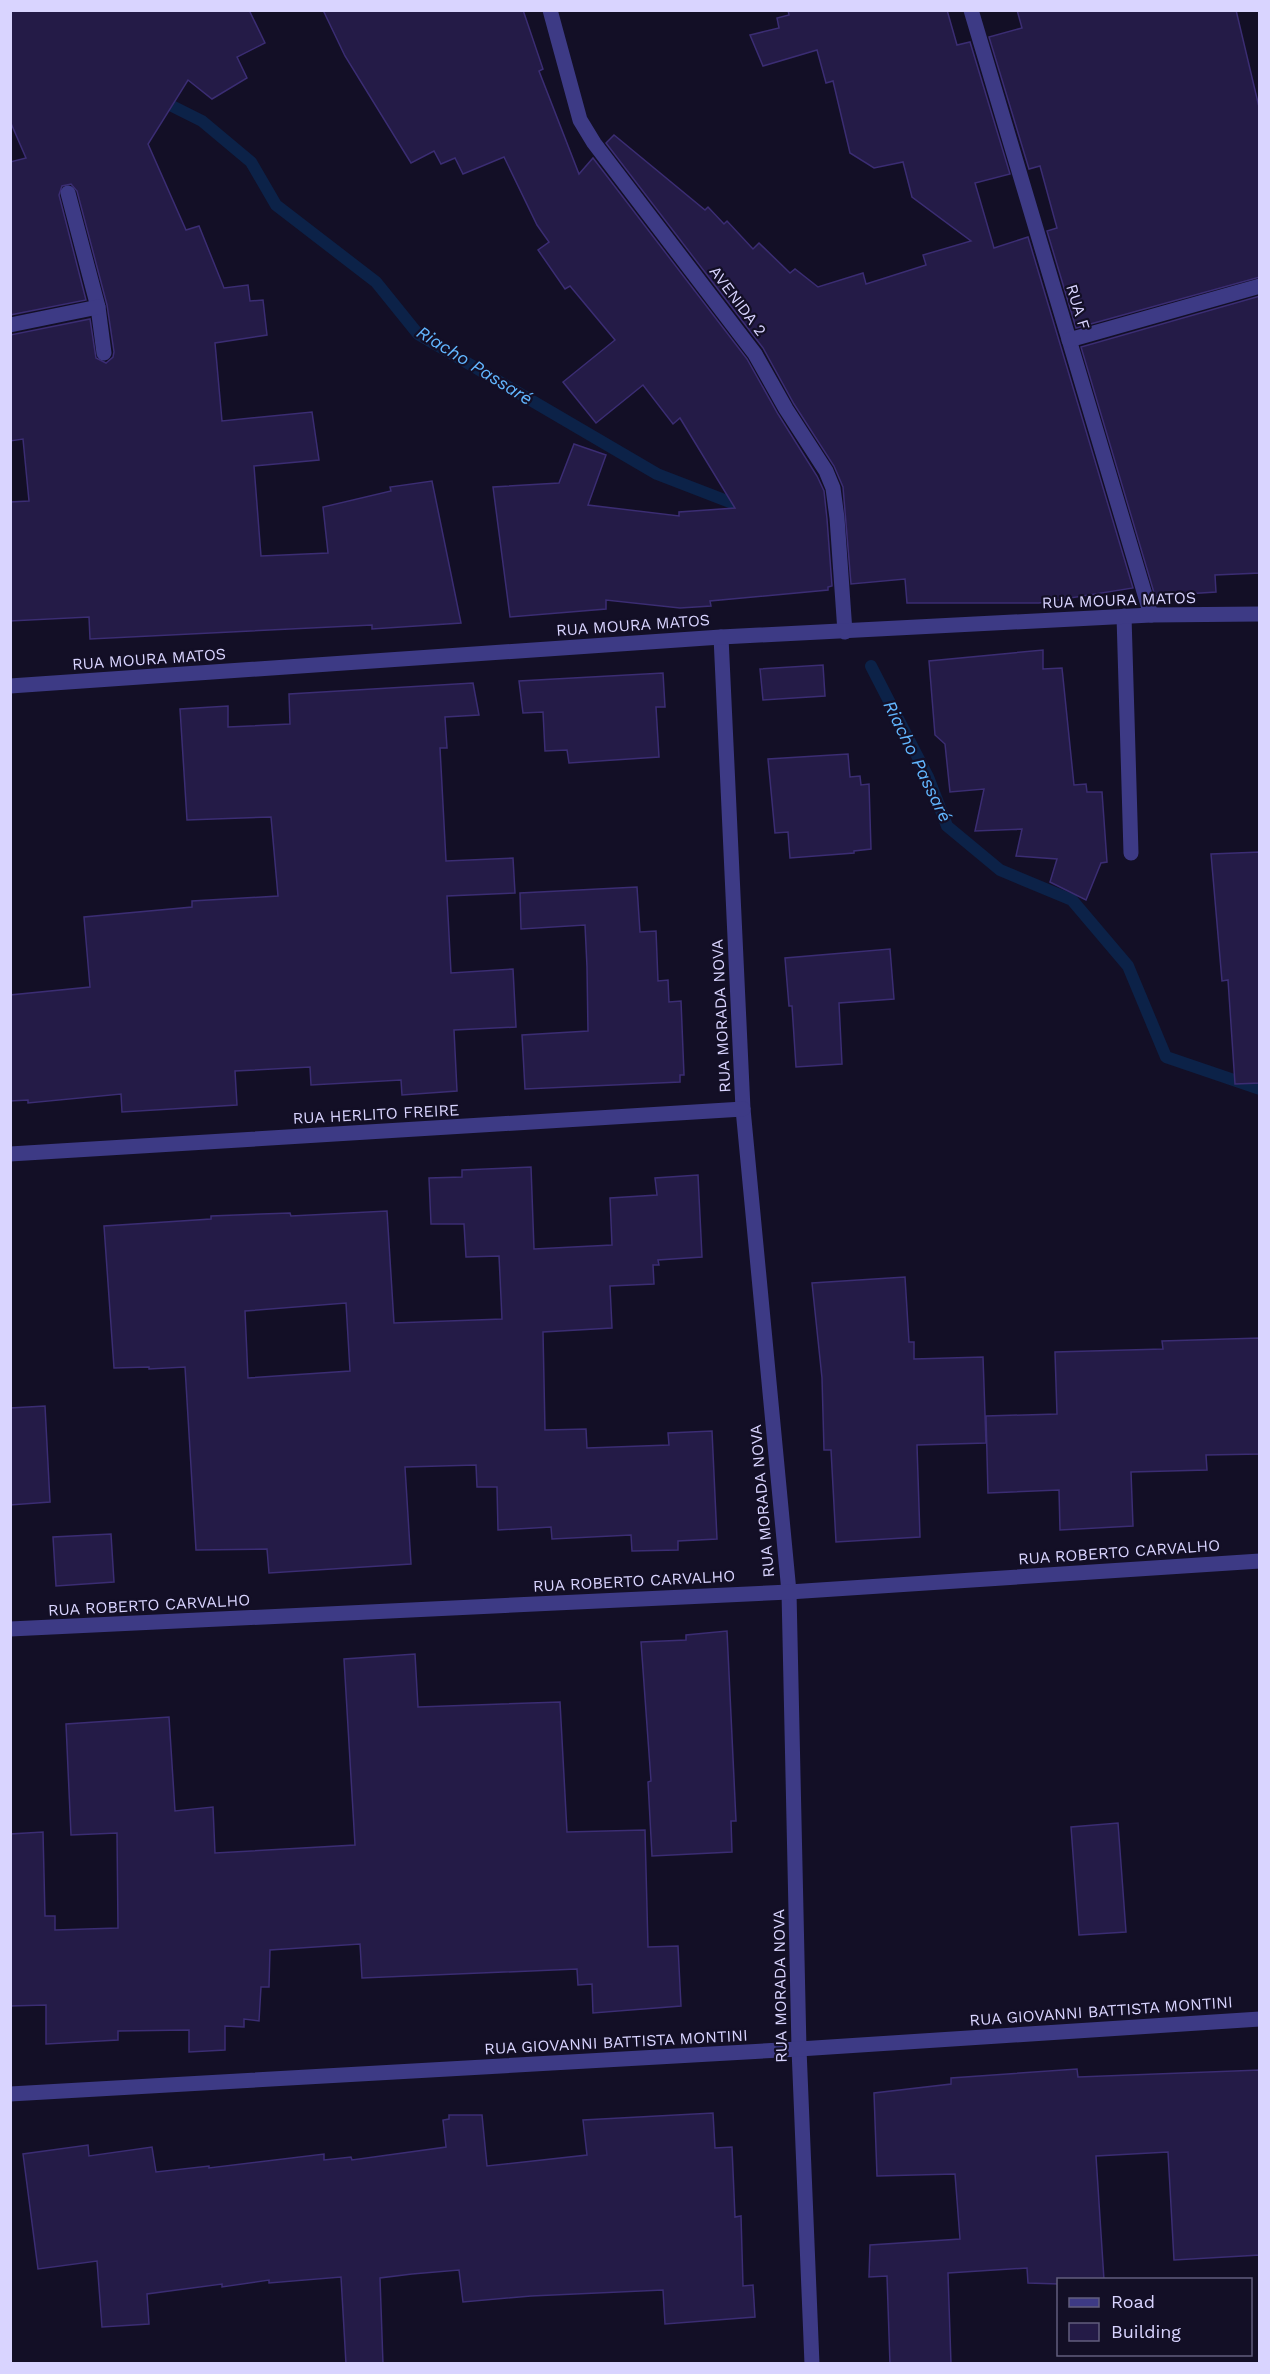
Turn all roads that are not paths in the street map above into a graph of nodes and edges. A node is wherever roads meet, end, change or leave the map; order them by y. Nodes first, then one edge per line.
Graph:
1 (550, 10) edge
2 (971, 10) edge
3 (68, 193) dead end
4 (1260, 286) edge
5 (98, 307) junction
6 (10, 325) edge
7 (1069, 340) junction
8 (104, 353) dead end
9 (1260, 614) edge
10 (1151, 615) junction
11 (1124, 616) junction
12 (845, 632) junction
13 (721, 637) junction
14 (10, 686) edge
15 (1131, 853) dead end
16 (743, 1109) junction
17 (10, 1154) edge
18 (1260, 1561) edge
19 (789, 1592) junction
20 (10, 1629) edge
21 (1260, 2019) edge
22 (799, 2049) junction
23 (10, 2094) edge
24 (812, 2364) edge

1 - 12 street, AVENIDA 2
2 - 7 street, RUA F
3 - 5 street
4 - 7 street
5 - 6 street
5 - 8 street
7 - 10 street, RUA F
9 - 10 street, RUA MOURA MATOS
10 - 11 street, RUA MOURA MATOS
11 - 12 street, RUA MOURA MATOS
11 - 15 street
12 - 13 street, RUA MOURA MATOS
13 - 14 street, RUA MOURA MATOS
13 - 16 street, RUA MORADA NOVA
16 - 17 street, RUA HERLITO FREIRE
16 - 19 street, RUA MORADA NOVA
18 - 19 street, RUA ROBERTO CARVALHO
19 - 20 street, RUA ROBERTO CARVALHO
19 - 22 street, RUA MORADA NOVA
21 - 22 street, RUA GIOVANNI BATTISTA MONTINI
22 - 23 street, RUA GIOVANNI BATTISTA MONTINI
22 - 24 street, RUA MORADA NOVA

